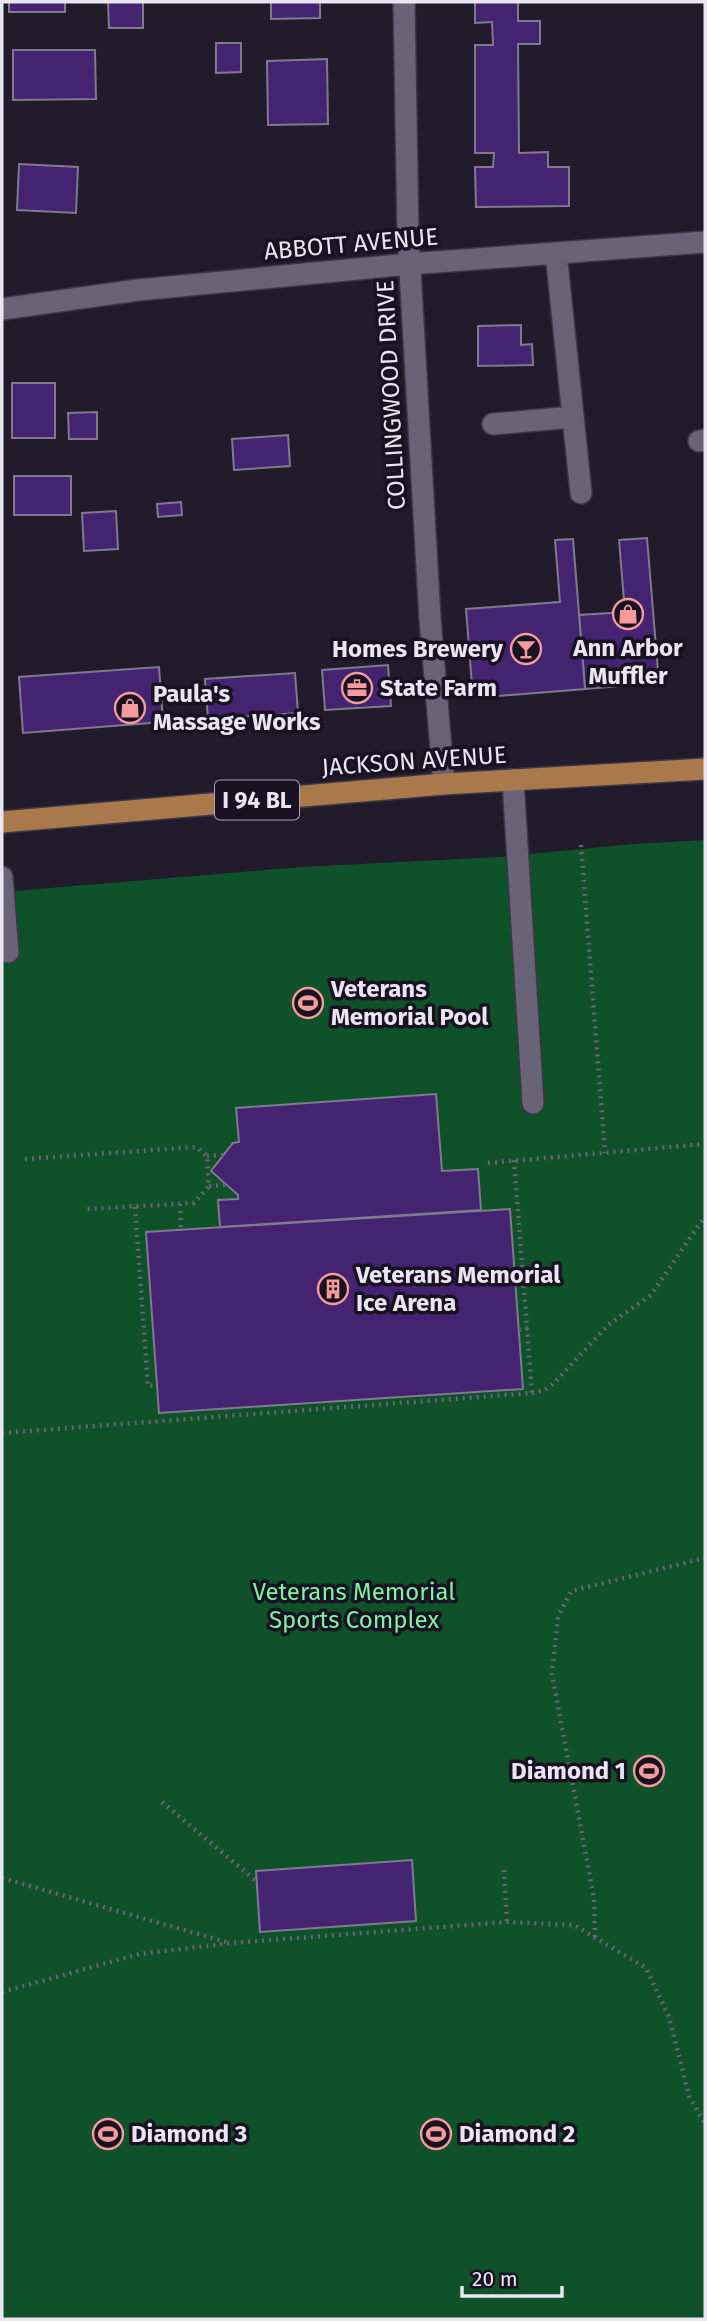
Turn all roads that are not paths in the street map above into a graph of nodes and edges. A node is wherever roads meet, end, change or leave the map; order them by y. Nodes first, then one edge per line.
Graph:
1 (404, 2) edge
2 (705, 242) edge
3 (556, 254) junction
4 (409, 264) junction
5 (2, 309) edge
6 (573, 417) junction
7 (493, 424) dead end
8 (581, 493) dead end
9 (705, 769) edge
10 (513, 780) junction
11 (444, 784) junction
12 (2, 822) edge
13 (2, 877) edge
14 (8, 952) dead end
15 (533, 1103) dead end

1 - 4 street, COLLINGWOOD DRIVE
2 - 3 street, ABBOTT AVENUE
3 - 4 street, ABBOTT AVENUE
3 - 6 street
4 - 5 street, ABBOTT AVENUE
4 - 11 street, COLLINGWOOD DRIVE
6 - 7 street
6 - 8 street
9 - 10 main road, JACKSON AVENUE / I 94 BL
10 - 11 main road, JACKSON AVENUE / I 94 BL
10 - 15 street
11 - 12 main road, JACKSON AVENUE / I 94 BL
13 - 14 street

